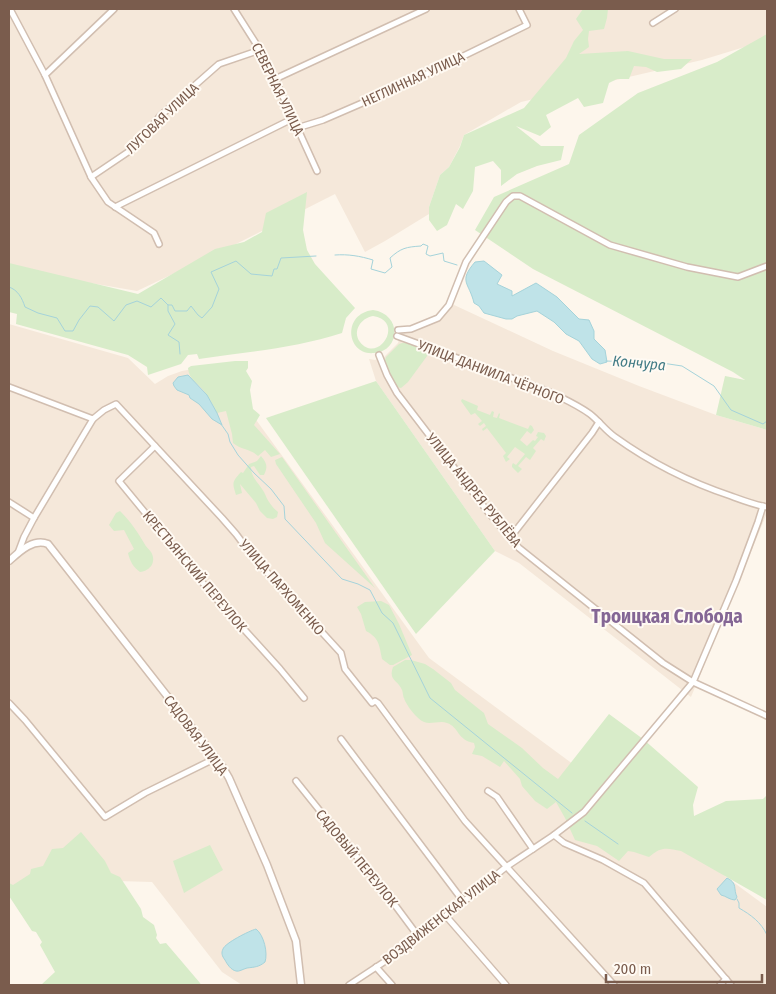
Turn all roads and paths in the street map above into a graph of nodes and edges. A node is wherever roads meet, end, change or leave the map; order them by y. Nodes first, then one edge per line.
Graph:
1 (10, 9) edge
2 (114, 9) edge
3 (234, 9) edge
4 (426, 9) edge
5 (519, 9) edge
6 (675, 9) edge
7 (653, 23) dead end
8 (260, 50) junction
9 (45, 75) junction
10 (275, 79) junction
11 (292, 119) junction
12 (298, 128) junction
13 (317, 171) dead end
14 (91, 177) junction
15 (115, 207) junction
16 (159, 244) dead end
17 (767, 266) edge
18 (379, 355) dead end
19 (9, 387) edge
20 (94, 419) junction
21 (599, 422) junction
22 (154, 446) junction
23 (9, 502) edge
24 (765, 506) edge
25 (34, 518) junction
26 (510, 538) junction
27 (12, 557) edge
28 (693, 682) junction
29 (304, 698) dead end
30 (9, 703) edge
31 (767, 716) edge
32 (341, 740) dead end
33 (216, 758) junction
34 (296, 781) dead end
35 (488, 790) dead end
36 (554, 835) junction
37 (533, 849) junction
38 (506, 867) junction
39 (463, 901) junction
40 (446, 916) junction
41 (418, 936) junction
42 (376, 967) junction
43 (726, 979) junction
44 (301, 985) edge
45 (349, 985) edge
46 (392, 985) edge
47 (506, 985) edge
48 (614, 985) edge
49 (720, 985) edge
50 (731, 985) edge

1 - 9 street
2 - 9 street
3 - 8 street, СЕВЕРНАЯ УЛИЦА
4 - 10 street
5 - 12 street, НЕГЛИННАЯ УЛИЦА
6 - 7 street
8 - 10 street, СЕВЕРНАЯ УЛИЦА
8 - 14 street, ЛУГОВАЯ УЛИЦА
9 - 14 street
10 - 11 street, СЕВЕРНАЯ УЛИЦА
11 - 12 street, СЕВЕРНАЯ УЛИЦА
11 - 15 street
12 - 13 street, СЕВЕРНАЯ УЛИЦА
14 - 15 street
15 - 16 street
17 - 21 street, УЛИЦА ДАНИИЛА ЧЁРНОГО
18 - 26 street, УЛИЦА АНДРЕЯ РУБЛЁВА
19 - 20 street
20 - 22 street, УЛИЦА ПАРХОМЕНКО
20 - 25 street
21 - 24 street, УЛИЦА ДАНИИЛА ЧЁРНОГО
21 - 26 street
22 - 29 street, КРЕСТЬЯНСКИЙ ПЕРЕУЛОК
22 - 38 street, УЛИЦА ПАРХОМЕНКО
23 - 25 street
24 - 28 street, ВОЗДВИЖЕНСКАЯ УЛИЦА
25 - 27 street
26 - 28 street, УЛИЦА АНДРЕЯ РУБЛЁВА
27 - 33 street, САДОВАЯ УЛИЦА
28 - 31 street, УЛИЦА АНДРЕЯ РУБЛЁВА
28 - 36 street, ВОЗДВИЖЕНСКАЯ УЛИЦА
30 - 33 street
32 - 39 street
33 - 44 street, САДОВАЯ УЛИЦА
34 - 41 street, САДОВЫЙ ПЕРЕУЛОК
35 - 37 street
36 - 37 street, ВОЗДВИЖЕНСКАЯ УЛИЦА
36 - 43 street
37 - 38 street, ВОЗДВИЖЕНСКАЯ УЛИЦА
38 - 39 street, ВОЗДВИЖЕНСКАЯ УЛИЦА
38 - 48 street
39 - 40 street, ВОЗДВИЖЕНСКАЯ УЛИЦА
40 - 41 street, ВОЗДВИЖЕНСКАЯ УЛИЦА
40 - 47 street
41 - 42 street, ВОЗДВИЖЕНСКАЯ УЛИЦА
42 - 45 street, ВОЗДВИЖЕНСКАЯ УЛИЦА
42 - 46 street
43 - 49 street
43 - 50 street

